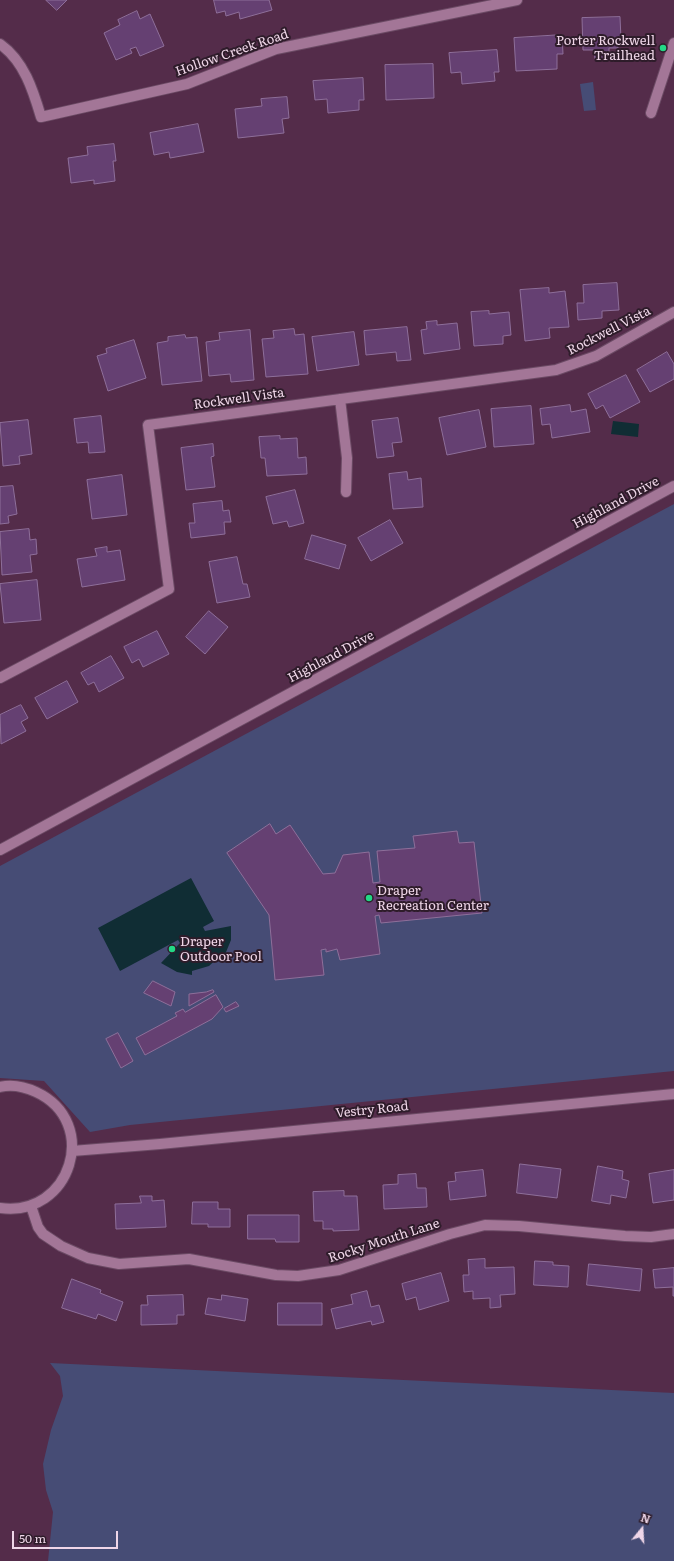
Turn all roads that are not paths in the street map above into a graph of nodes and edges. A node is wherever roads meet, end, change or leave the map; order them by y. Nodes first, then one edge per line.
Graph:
1 (517, 0) edge
2 (674, 43) edge
3 (0, 44) edge
4 (652, 113) dead end
5 (674, 312) edge
6 (340, 399) junction
7 (674, 486) edge
8 (346, 492) dead end
9 (0, 678) edge
10 (0, 850) edge
11 (0, 1087) edge
12 (674, 1094) edge
13 (72, 1151) junction
14 (31, 1206) junction
15 (0, 1208) edge
16 (674, 1234) edge

1 - 3 street, Hollow Creek Road
2 - 4 street
5 - 6 street, Rockwell Vista
6 - 8 street
6 - 9 street, Rockwell Vista
7 - 10 street, Highland Drive
11 - 13 street
12 - 13 street, Vestry Road
13 - 14 street
14 - 15 street
14 - 16 street, Rocky Mouth Lane

